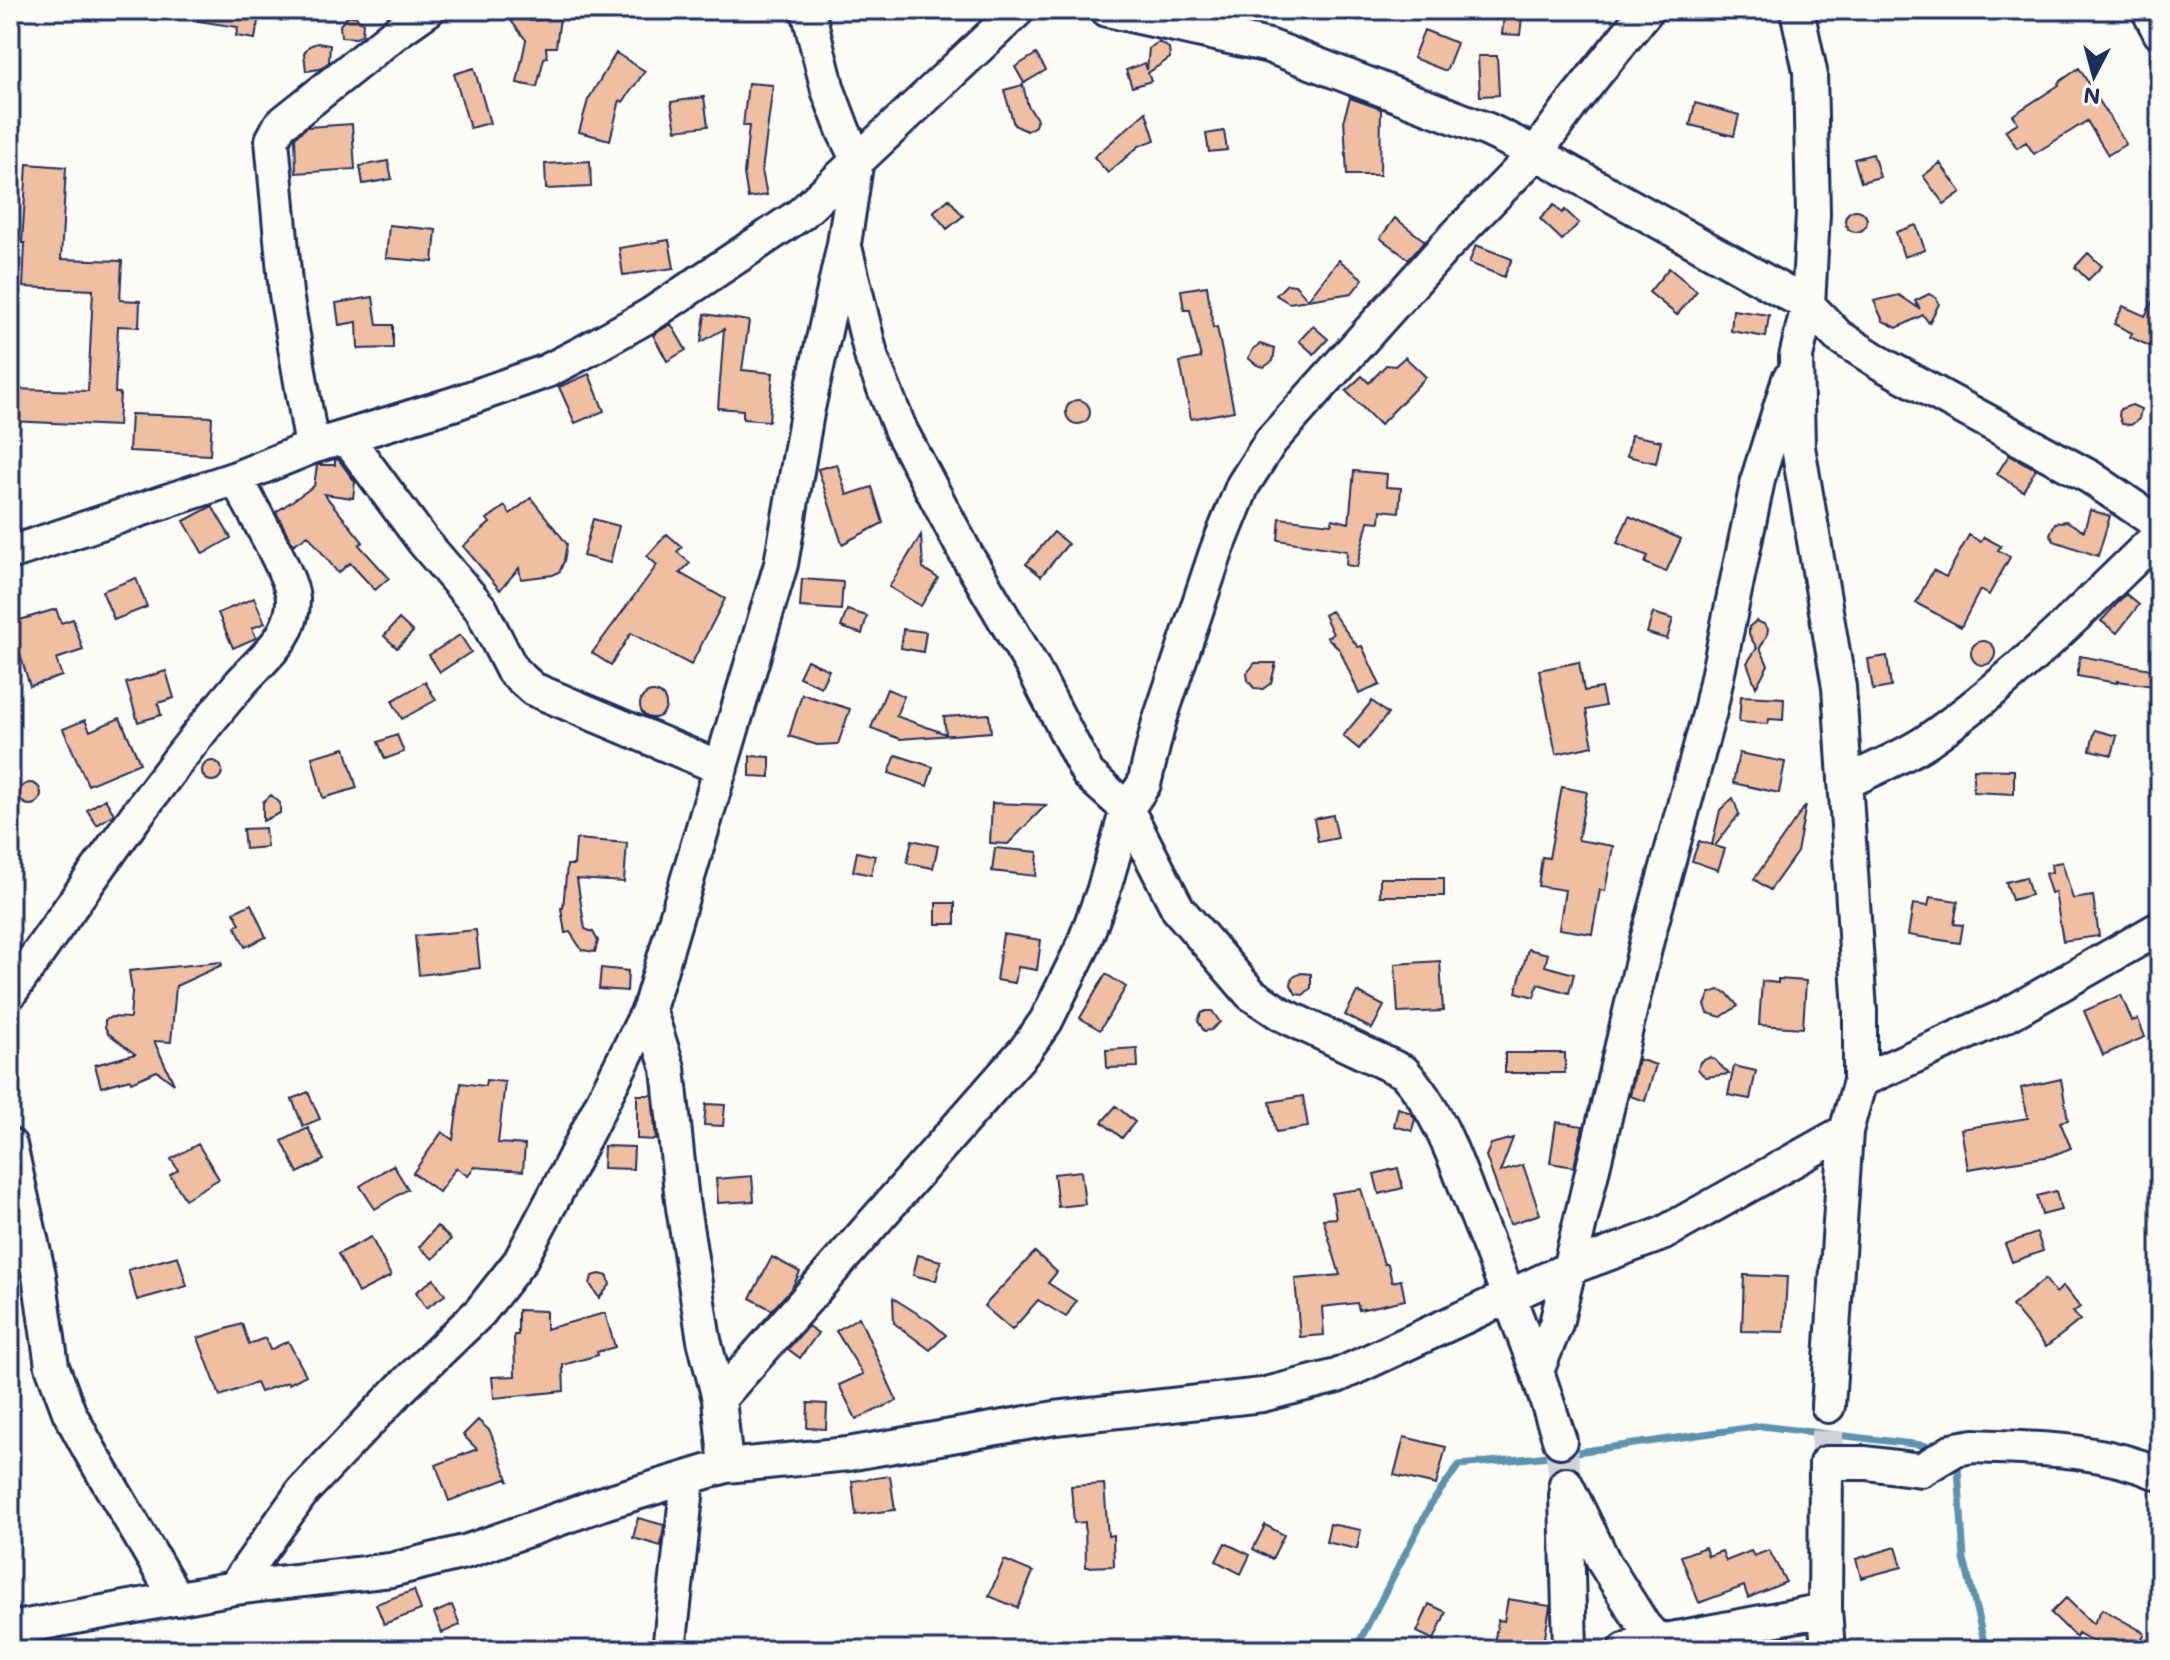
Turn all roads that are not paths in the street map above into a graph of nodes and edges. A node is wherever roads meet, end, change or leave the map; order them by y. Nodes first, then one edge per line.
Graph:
1 (428, 10) edge
2 (808, 10) edge
3 (1018, 10) edge
4 (1107, 10) edge
5 (1647, 10) edge
6 (1797, 10) edge
7 (2148, 10) edge
8 (2160, 33) edge
9 (1536, 153) junction
10 (857, 159) junction
11 (844, 244) junction
12 (1808, 305) junction
13 (1796, 357) junction
14 (346, 437) junction
15 (312, 447) junction
16 (236, 478) junction
17 (2160, 525) edge
18 (2160, 534) edge
19 (10, 553) edge
20 (721, 768) junction
21 (1845, 783) junction
22 (1127, 809) junction
23 (2160, 928) edge
24 (10, 993) edge
25 (649, 1009) junction
26 (1860, 1081) junction
27 (1846, 1131) junction
28 (10, 1145) edge
29 (1570, 1268) junction
30 (1508, 1295) junction
31 (1537, 1371) junction
32 (719, 1399) junction
33 (1828, 1406) tunnel mouth
34 (1560, 1441) tunnel mouth
35 (726, 1466) junction
36 (2160, 1474) edge
37 (688, 1479) junction
38 (234, 1588) junction
39 (177, 1599) junction
40 (1825, 1610) junction
41 (10, 1629) edge
42 (1639, 1643) edge
43 (669, 1650) edge
44 (1570, 1650) edge
45 (1828, 1650) edge

1 - 15 street
2 - 10 street
3 - 10 street
4 - 9 street
5 - 9 street
6 - 12 street
7 - 8 street
9 - 12 street
9 - 22 street
10 - 11 street
10 - 14 street
11 - 20 street
11 - 22 street
12 - 13 street
12 - 17 street
13 - 21 street
13 - 29 street
14 - 15 street
14 - 20 street
15 - 16 street
16 - 19 street
16 - 24 street
18 - 21 street
20 - 25 street
21 - 26 street
22 - 30 street
22 - 32 street
23 - 26 street
25 - 32 street
25 - 38 street
26 - 27 street
27 - 29 street
27 - 33 street
28 - 39 street
29 - 30 street
29 - 31 street
30 - 31 street
30 - 35 street
31 - 34 street
32 - 35 street
35 - 37 street
36 - 40 street
37 - 38 street
37 - 43 street
38 - 39 street
39 - 41 street
40 - 42 street
40 - 45 street
42 - 44 street

